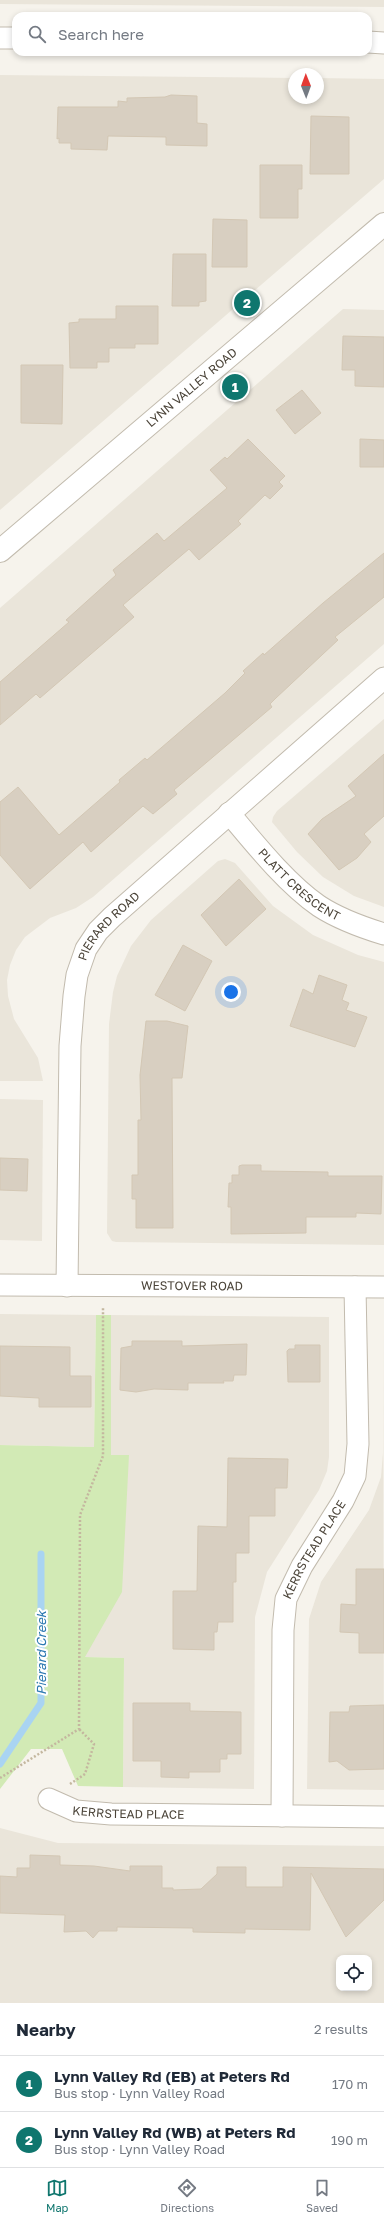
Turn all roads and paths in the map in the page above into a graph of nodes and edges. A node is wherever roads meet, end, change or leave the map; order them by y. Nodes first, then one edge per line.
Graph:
1 (0, 38) edge
2 (12, 38) edge
3 (372, 42) edge
4 (384, 43) edge
5 (381, 232) edge
6 (0, 551) edge
7 (384, 678) edge
8 (229, 813) junction
9 (384, 934) edge
10 (0, 1285) edge
11 (67, 1286) junction
12 (104, 1286) junction
13 (355, 1287) junction
14 (384, 1287) edge
15 (79, 1729) junction
16 (1, 1778) edge
17 (49, 1799) joint
18 (282, 1816) junction
19 (384, 1817) edge

1 - 2 street
3 - 4 street
5 - 6 street, LYNN VALLEY ROAD
7 - 8 street, PIERARD ROAD
8 - 9 street, PLATT CRESCENT
8 - 11 street, PIERARD ROAD
10 - 11 street, WESTOVER ROAD
11 - 12 street, WESTOVER ROAD
12 - 13 street, WESTOVER ROAD
12 - 15 path
13 - 14 street, WESTOVER ROAD
13 - 18 street, KERRSTEAD PLACE
15 - 16 path
15 - 17 path
17 - 18 street, KERRSTEAD PLACE
18 - 19 street, KERRSTEAD PLACE

